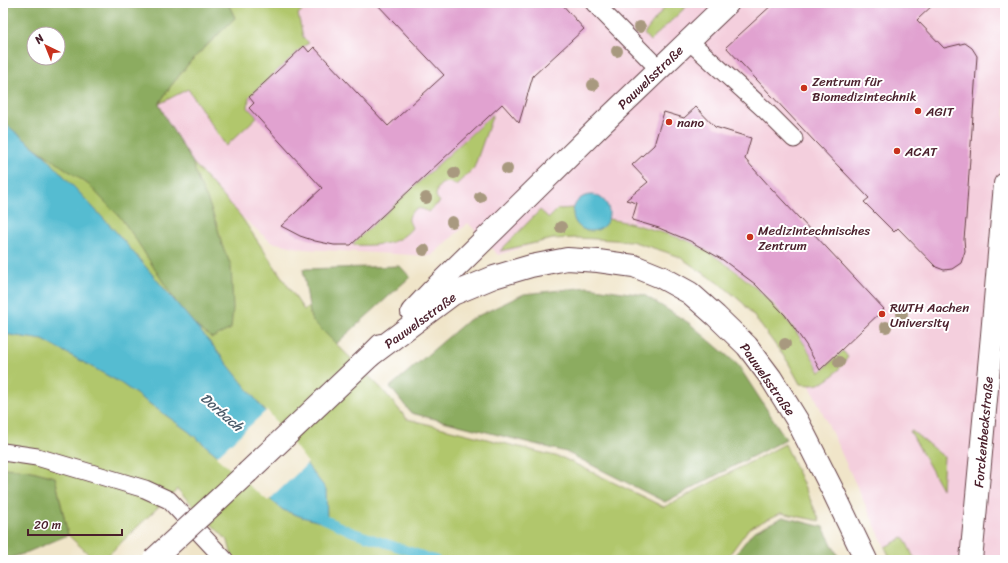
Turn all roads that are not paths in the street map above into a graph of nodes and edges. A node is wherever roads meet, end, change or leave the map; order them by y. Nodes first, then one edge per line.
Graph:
1 (594, 3) edge
2 (728, 3) edge
3 (688, 40) junction
4 (659, 69) junction
5 (794, 139) dead end
6 (1005, 184) edge
7 (368, 359) junction
8 (3, 452) edge
9 (153, 560) edge
10 (226, 560) edge
11 (866, 560) edge
12 (970, 560) edge

1 - 4 lane
2 - 3 street, Pauwelsstraße
3 - 4 street, Pauwelsstraße
3 - 5 lane
4 - 7 street, Pauwelsstraße
6 - 12 street, Forckenbeckstraße
7 - 9 street, Pauwelsstraße, bridge
7 - 11 street, Pauwelsstraße
8 - 10 lane

